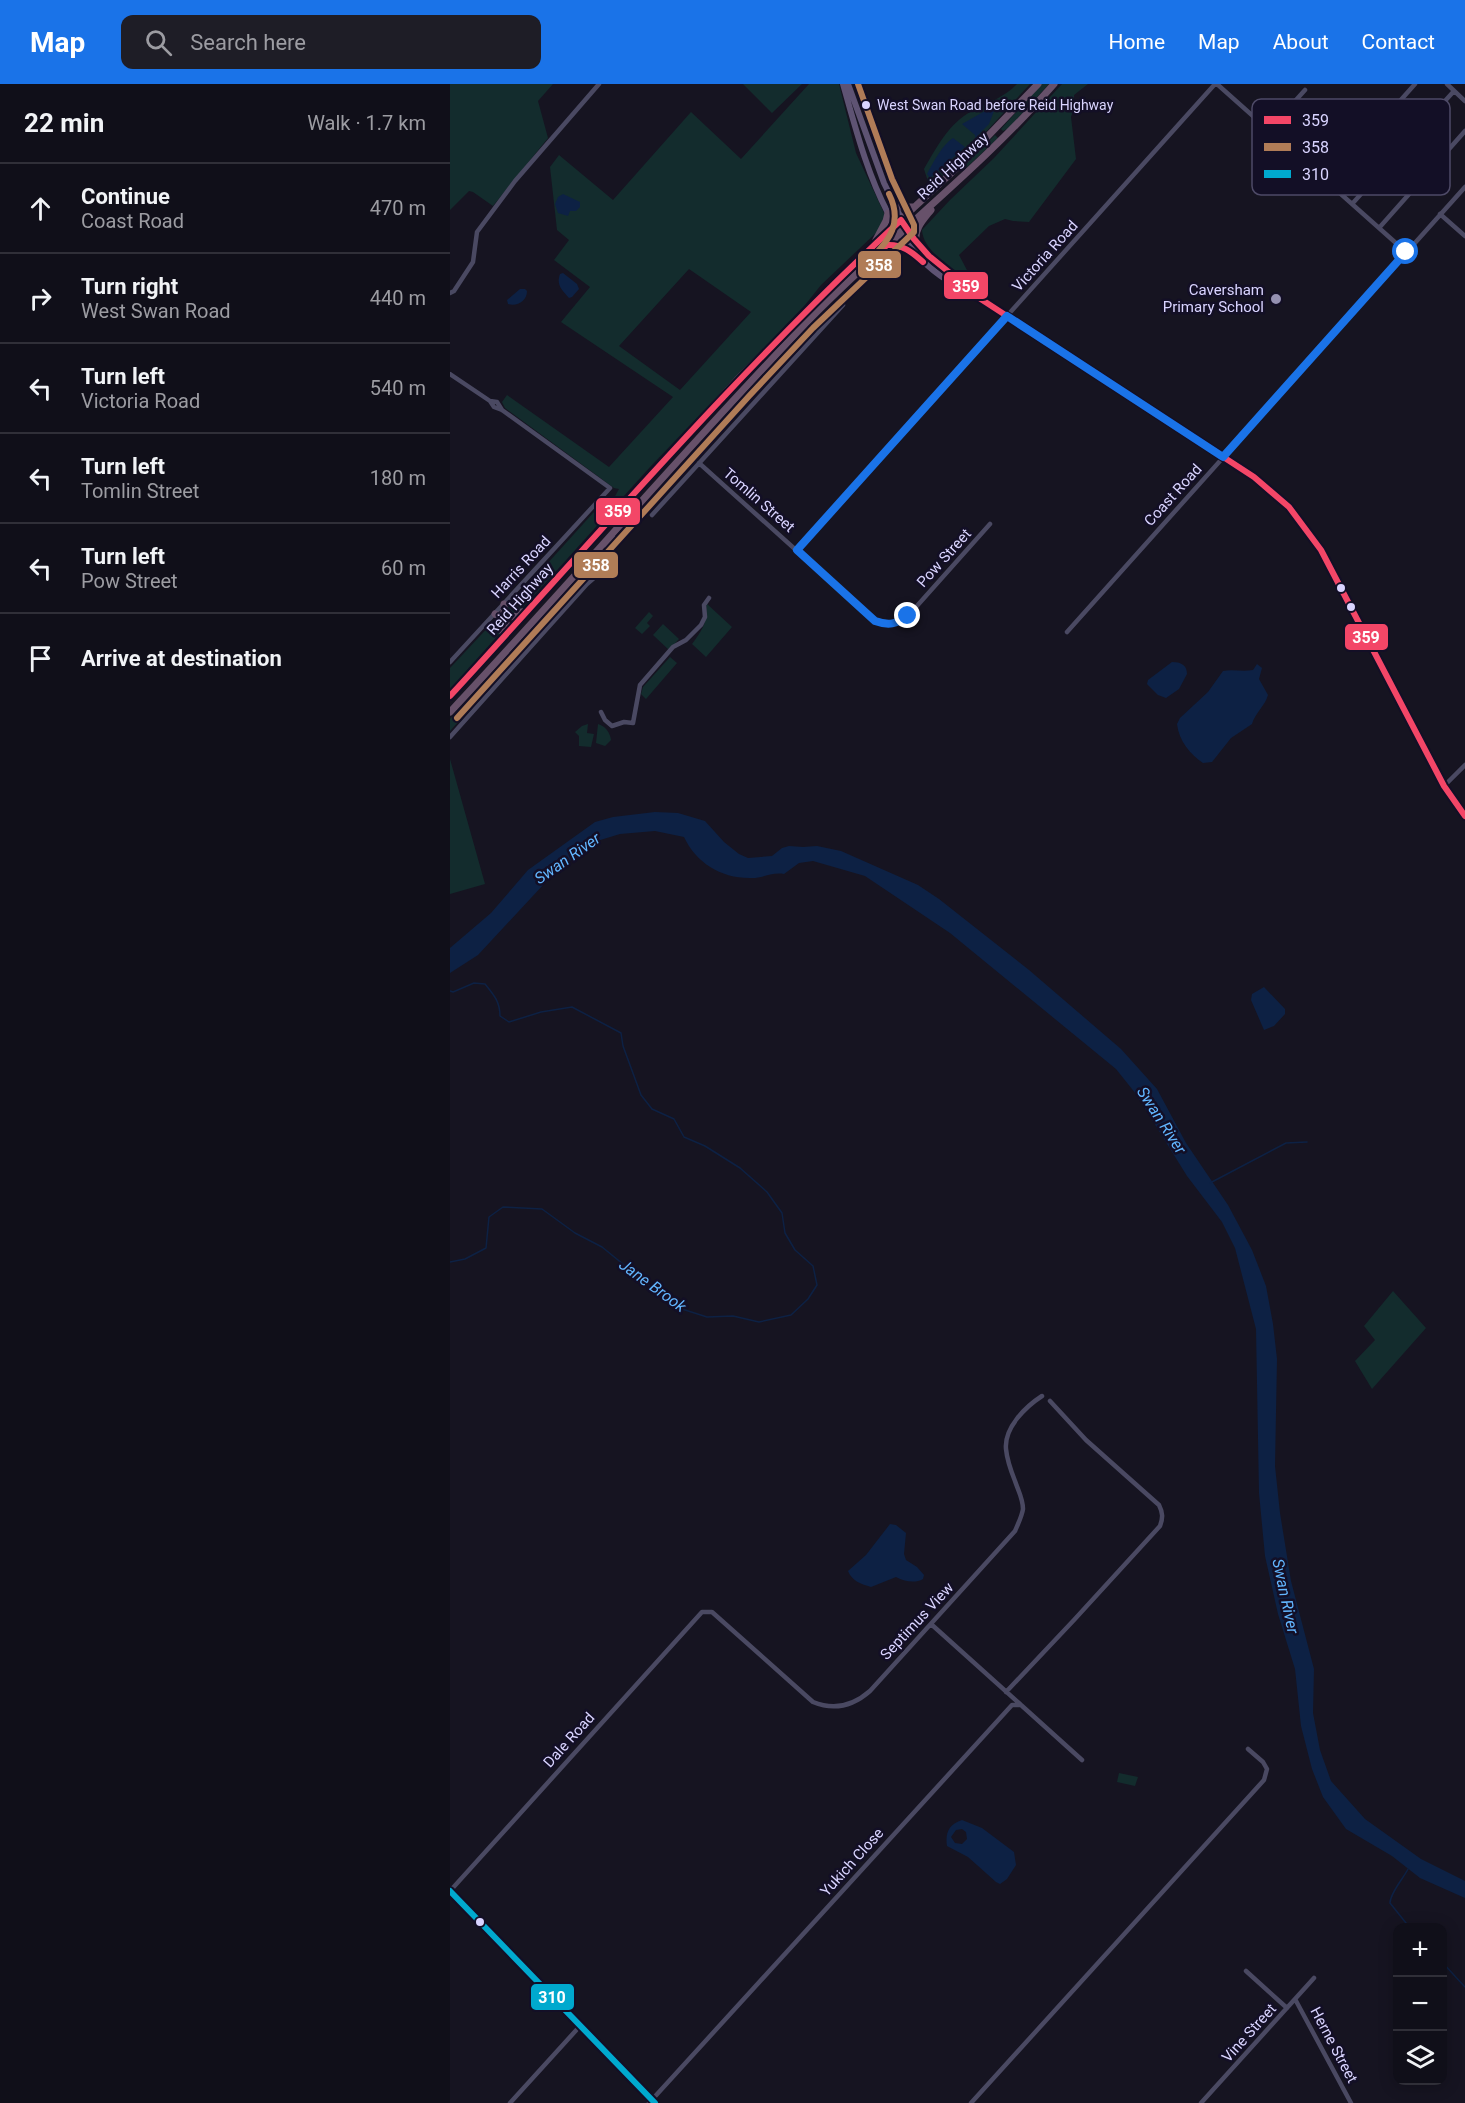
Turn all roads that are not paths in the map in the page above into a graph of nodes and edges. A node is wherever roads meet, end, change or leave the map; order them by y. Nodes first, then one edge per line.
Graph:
1 (599, 84) edge
2 (843, 84) edge
3 (848, 84) edge
4 (1038, 84) edge
5 (1054, 84) edge
6 (1216, 84) edge
7 (1415, 84) edge
8 (1447, 84) edge
9 (1305, 90) dead end
10 (1454, 91) junction
11 (1297, 99) edge
12 (1402, 99) edge
13 (1447, 99) edge
14 (1465, 101) edge
15 (1252, 115) edge
16 (1465, 131) edge
17 (1450, 148) edge
18 (1465, 187) edge
19 (1342, 195) edge
20 (1360, 195) edge
21 (1408, 195) edge
22 (891, 199) junction
23 (935, 202) junction
24 (1352, 204) junction
25 (914, 207) junction
26 (888, 213) junction
27 (1440, 214) junction
28 (898, 222) junction
29 (1379, 228) junction
30 (903, 231) junction
31 (1465, 237) edge
32 (916, 242) junction
33 (875, 243) junction
34 (887, 245) junction
35 (1406, 252) junction
36 (915, 253) junction
37 (970, 292) junction
38 (450, 293) edge
39 (843, 305) dead end
40 (1007, 316) junction
41 (450, 374) edge
42 (1223, 457) junction
43 (699, 464) junction
44 (652, 514) dead end
45 (626, 519) junction
46 (990, 524) dead end
47 (797, 550) junction
48 (611, 557) junction
49 (573, 578) junction
50 (546, 590) junction
51 (709, 598) dead end
52 (504, 604) junction
53 (495, 614) junction
54 (885, 625) joint
55 (1067, 632) dead end
56 (450, 662) edge
57 (477, 666) junction
58 (450, 696) edge
59 (450, 712) edge
60 (601, 712) dead end
61 (450, 738) edge
62 (1465, 765) edge
63 (1444, 786) junction
64 (1465, 816) edge
65 (1042, 1396) dead end
66 (1050, 1401) dead end
67 (709, 1611) joint
68 (931, 1624) junction
69 (1006, 1692) junction
70 (1022, 1706) junction
71 (1248, 1749) dead end
72 (1082, 1760) dead end
73 (450, 1891) edge
74 (450, 1898) edge
75 (1246, 1971) dead end
76 (1314, 1978) dead end
77 (1295, 1999) junction
78 (1287, 2008) junction
79 (579, 2028) junction
80 (651, 2102) edge
81 (510, 2103) edge
82 (971, 2103) edge
83 (1202, 2103) edge
84 (1351, 2103) edge

1 - 38 street
2 - 26 main road
3 - 22 main road
4 - 25 highway, Reid Highway
5 - 23 highway, Reid Highway
6 - 15 street
6 - 40 street, Victoria Road
7 - 12 street
8 - 10 street
9 - 11 street
10 - 13 street
10 - 14 street
16 - 17 street
18 - 27 street, Coast Road
19 - 24 street
20 - 24 street
21 - 29 street
22 - 25 highway
22 - 28 main road
23 - 30 highway, Reid Highway
23 - 32 highway
24 - 29 street
25 - 28 highway, Reid Highway
26 - 28 main road
26 - 33 highway
27 - 31 street
27 - 35 street, Coast Road
28 - 30 main road
28 - 33 highway, Reid Highway
29 - 35 street
30 - 32 main road
30 - 34 highway, Reid Highway
30 - 36 main road
32 - 37 main road
33 - 50 highway, Reid Highway
34 - 36 highway
34 - 45 highway, Reid Highway
35 - 42 street, Coast Road
36 - 37 main road
37 - 40 main road
39 - 43 street
40 - 42 main road
40 - 47 street, Victoria Road
41 - 52 street, Harris Road
42 - 55 street, Coast Road
42 - 63 main road
43 - 44 street
43 - 47 street, Tomlin Street
45 - 48 highway
45 - 49 highway, Reid Highway
46 - 54 street, Pow Street
47 - 54 street, Tomlin Street
48 - 49 highway
48 - 61 street
49 - 59 highway, Reid Highway
50 - 52 highway
50 - 57 highway, Reid Highway
51 - 60 street
52 - 53 street, Harris Road
53 - 56 street, Harris Road
53 - 57 highway
57 - 58 highway, Reid Highway
62 - 63 street
63 - 64 main road
65 - 68 street, Septimus View
66 - 69 street
67 - 68 street, Septimus View
67 - 73 street, Dale Road
68 - 69 street
69 - 70 street
70 - 72 street
70 - 80 street, Yukich Close
71 - 82 street
73 - 79 highway
74 - 79 highway
75 - 78 street
76 - 77 street, Vine Street
77 - 78 street, Vine Street
77 - 84 street, Herne Street
78 - 83 street, Vine Street
79 - 80 highway
79 - 81 street

